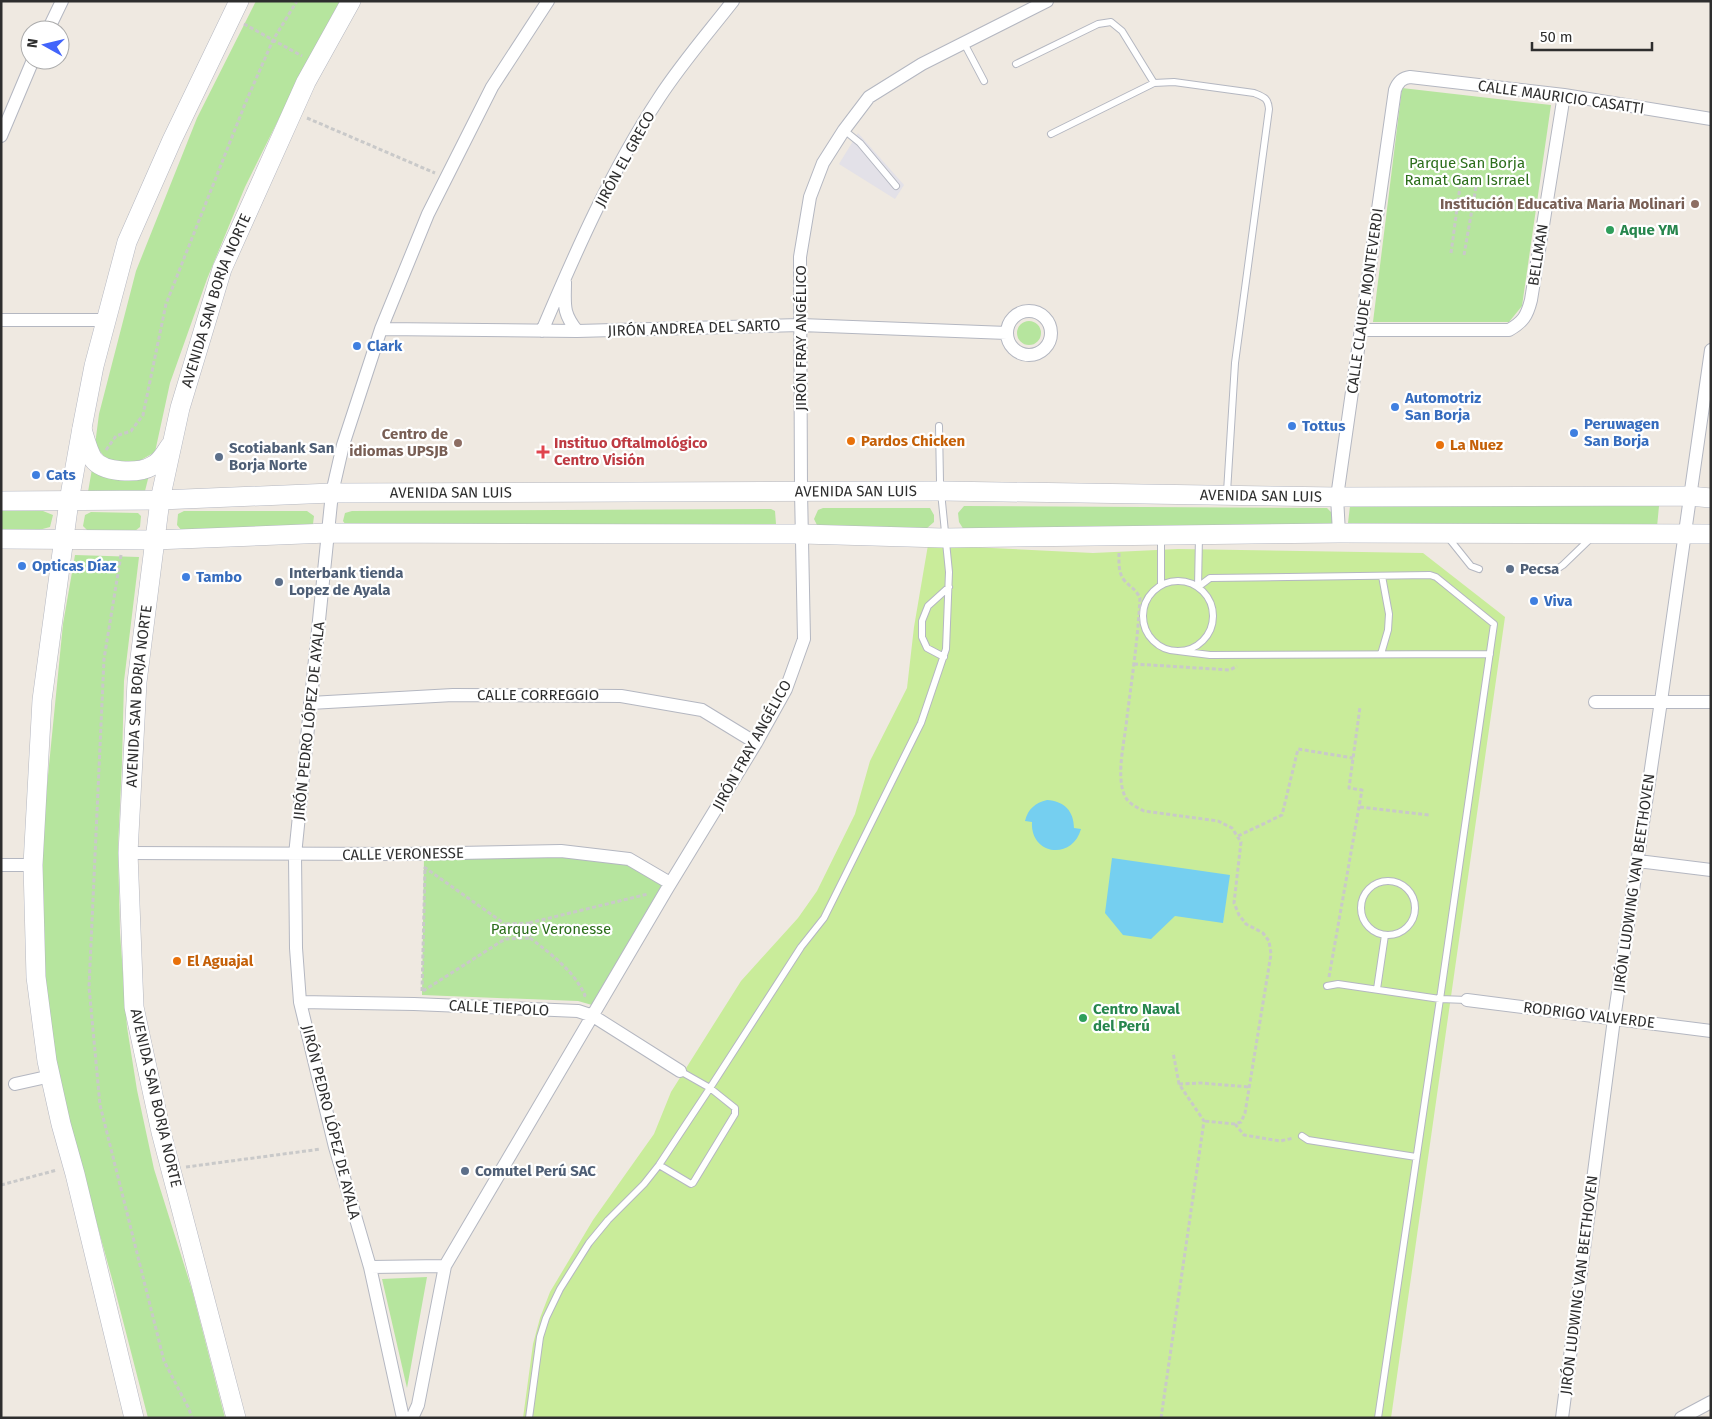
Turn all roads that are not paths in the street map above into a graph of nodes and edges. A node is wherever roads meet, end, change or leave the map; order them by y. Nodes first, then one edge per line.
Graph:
1 (62, 1) edge
2 (351, 1) edge
3 (548, 1) edge
4 (733, 1) edge
5 (1047, 1) edge
6 (237, 5) edge
7 (53, 20) edge
8 (964, 43) junction
9 (1016, 64) dead end
10 (29, 70) edge
11 (1410, 77) joint
12 (984, 82) dead end
13 (1154, 83) junction
14 (1564, 95) junction
15 (1711, 119) edge
16 (844, 130) junction
17 (1051, 134) dead end
18 (1, 136) edge
19 (896, 186) dead end
20 (565, 277) junction
21 (1, 320) edge
22 (106, 320) junction
23 (801, 326) junction
24 (381, 329) junction
25 (1361, 330) junction
26 (577, 331) junction
27 (542, 332) junction
28 (1007, 333) dead end
29 (1711, 350) edge
30 (939, 426) dead end
31 (82, 428) junction
32 (173, 440) junction
33 (801, 491) junction
34 (942, 491) junction
35 (332, 493) junction
36 (1227, 496) junction
37 (1689, 496) junction
38 (1338, 498) junction
39 (1711, 498) edge
40 (160, 500) junction
41 (1, 501) edge
42 (70, 501) junction
43 (328, 533) junction
44 (1339, 533) junction
45 (1445, 533) junction
46 (1685, 533) junction
47 (802, 534) junction
48 (1595, 534) junction
49 (1711, 534) edge
50 (1199, 535) junction
51 (1161, 536) junction
52 (947, 538) junction
53 (1, 539) edge
54 (64, 540) junction
55 (154, 540) junction
56 (1478, 569) dead end
57 (1557, 569) dead end
58 (1382, 576) junction
59 (1162, 585) junction
60 (949, 587) junction
61 (1198, 587) junction
62 (1178, 651) junction
63 (1381, 654) junction
64 (1490, 654) junction
65 (944, 657) junction
66 (1661, 701) junction
67 (1595, 702) dead end
68 (1711, 702) edge
69 (310, 703) junction
70 (756, 743) junction
71 (128, 853) junction
72 (295, 855) junction
73 (1638, 860) junction
74 (1, 865) edge
75 (33, 865) junction
76 (1711, 870) edge
77 (669, 886) junction
78 (1385, 935) junction
79 (1327, 986) road end
80 (1377, 989) junction
81 (1440, 999) junction
82 (1467, 1000) joint
83 (300, 1002) junction
84 (593, 1016) junction
85 (1614, 1018) junction
86 (1711, 1031) edge
87 (680, 1071) joint
88 (50, 1076) junction
89 (15, 1084) dead end
90 (710, 1088) junction
91 (1302, 1136) road end
92 (1416, 1156) junction
93 (659, 1165) junction
94 (446, 1266) junction
95 (370, 1267) junction
96 (1711, 1402) edge
97 (134, 1418) edge
98 (236, 1418) edge
99 (403, 1418) edge
100 (412, 1418) edge
101 (529, 1418) edge
102 (1378, 1418) edge
103 (1562, 1418) edge
104 (1680, 1418) edge

1 - 7 street
2 - 32 main road, AVENIDA SAN BORJA NORTE
3 - 24 street, JIRÓN PEDRO LÓPEZ DE AYALA
4 - 20 street, JIRÓN EL GRECO
5 - 8 street, JIRÓN FRAY ANGÉLICO
6 - 22 main road
8 - 12 lane
8 - 16 street, JIRÓN FRAY ANGÉLICO
9 - 13 lane
10 - 18 street
11 - 14 street, CALLE MAURICIO CASATTI
11 - 25 street, CALLE CLAUDE MONTEVERDI
13 - 17 lane
13 - 36 lane
14 - 15 street, CALLE MAURICIO CASATTI
14 - 25 street, BELLMAN
16 - 19 lane
16 - 23 street, JIRÓN FRAY ANGÉLICO
20 - 26 street
20 - 27 street, JIRÓN EL GRECO
21 - 22 street
22 - 31 main road
23 - 26 street, JIRÓN ANDREA DEL SARTO
23 - 28 street, JIRÓN ANDREA DEL SARTO
23 - 33 street, JIRÓN FRAY ANGÉLICO
24 - 27 street, JIRÓN ANDREA DEL SARTO
24 - 35 street, JIRÓN PEDRO LÓPEZ DE AYALA
25 - 38 street, CALLE CLAUDE MONTEVERDI
26 - 27 street, JIRÓN ANDREA DEL SARTO
29 - 37 street, JIRÓN LUDWING VAN BEETHOVEN
30 - 34 lane
31 - 32 main road
31 - 42 main road
32 - 40 main road, AVENIDA SAN BORJA NORTE
33 - 34 main road, AVENIDA SAN LUIS
33 - 35 main road, AVENIDA SAN LUIS
33 - 47 street, JIRÓN FRAY ANGÉLICO
34 - 36 main road, AVENIDA SAN LUIS
34 - 52 lane
35 - 40 main road, AVENIDA SAN LUIS
35 - 43 street, JIRÓN PEDRO LÓPEZ DE AYALA
36 - 38 main road, AVENIDA SAN LUIS
37 - 38 main road, AVENIDA SAN LUIS
37 - 39 main road, AVENIDA SAN LUIS
37 - 46 street, JIRÓN LUDWING VAN BEETHOVEN
38 - 44 street, CALLE CLAUDE MONTEVERDI
40 - 42 main road, AVENIDA SAN LUIS
40 - 55 main road, AVENIDA SAN BORJA NORTE
41 - 42 main road, AVENIDA SAN LUIS
42 - 54 main road
43 - 47 main road
43 - 55 main road
43 - 69 street, JIRÓN PEDRO LÓPEZ DE AYALA
44 - 45 main road
44 - 50 main road
45 - 48 main road
45 - 56 lane
46 - 48 main road
46 - 49 main road
46 - 66 street, JIRÓN LUDWING VAN BEETHOVEN
47 - 52 main road
47 - 70 street, JIRÓN FRAY ANGÉLICO
48 - 57 lane
50 - 51 main road
50 - 61 lane
51 - 52 main road
51 - 59 lane
52 - 60 lane
53 - 54 main road
54 - 55 main road
54 - 75 main road
55 - 71 main road, AVENIDA SAN BORJA NORTE
58 - 61 lane
58 - 63 lane
58 - 64 lane
59 - 61 lane
59 - 62 lane
60 - 65 lane
60 - 65 lane
61 - 62 lane
62 - 63 lane
63 - 64 lane
64 - 81 lane
65 - 90 lane
66 - 67 street
66 - 68 street
66 - 73 street, JIRÓN LUDWING VAN BEETHOVEN
69 - 70 street, CALLE CORREGGIO
69 - 72 street, JIRÓN PEDRO LÓPEZ DE AYALA
70 - 77 street, JIRÓN FRAY ANGÉLICO
71 - 72 street, CALLE VERONESSE
71 - 98 main road, AVENIDA SAN BORJA NORTE
72 - 77 street, CALLE VERONESSE
72 - 83 street, JIRÓN PEDRO LÓPEZ DE AYALA
73 - 76 street
73 - 85 street, JIRÓN LUDWING VAN BEETHOVEN
74 - 75 street
75 - 88 main road
77 - 84 street, JIRÓN FRAY ANGÉLICO
78 - 78 lane
78 - 80 lane
79 - 80 lane
80 - 81 lane
81 - 82 lane
81 - 92 lane
82 - 85 street, RODRIGO VALVERDE
83 - 84 street, CALLE TIEPOLO
83 - 95 street, JIRÓN PEDRO LÓPEZ DE AYALA
84 - 87 street, CALLE TIEPOLO
84 - 94 street, JIRÓN FRAY ANGÉLICO
85 - 86 street, RODRIGO VALVERDE
85 - 103 street, JIRÓN LUDWING VAN BEETHOVEN
87 - 90 lane
88 - 89 street
88 - 97 main road
90 - 93 lane
90 - 93 lane
91 - 92 lane
92 - 102 lane
93 - 101 lane
94 - 95 street
94 - 100 street, JIRÓN FRAY ANGÉLICO
95 - 99 street, JIRÓN PEDRO LÓPEZ DE AYALA
96 - 104 street

